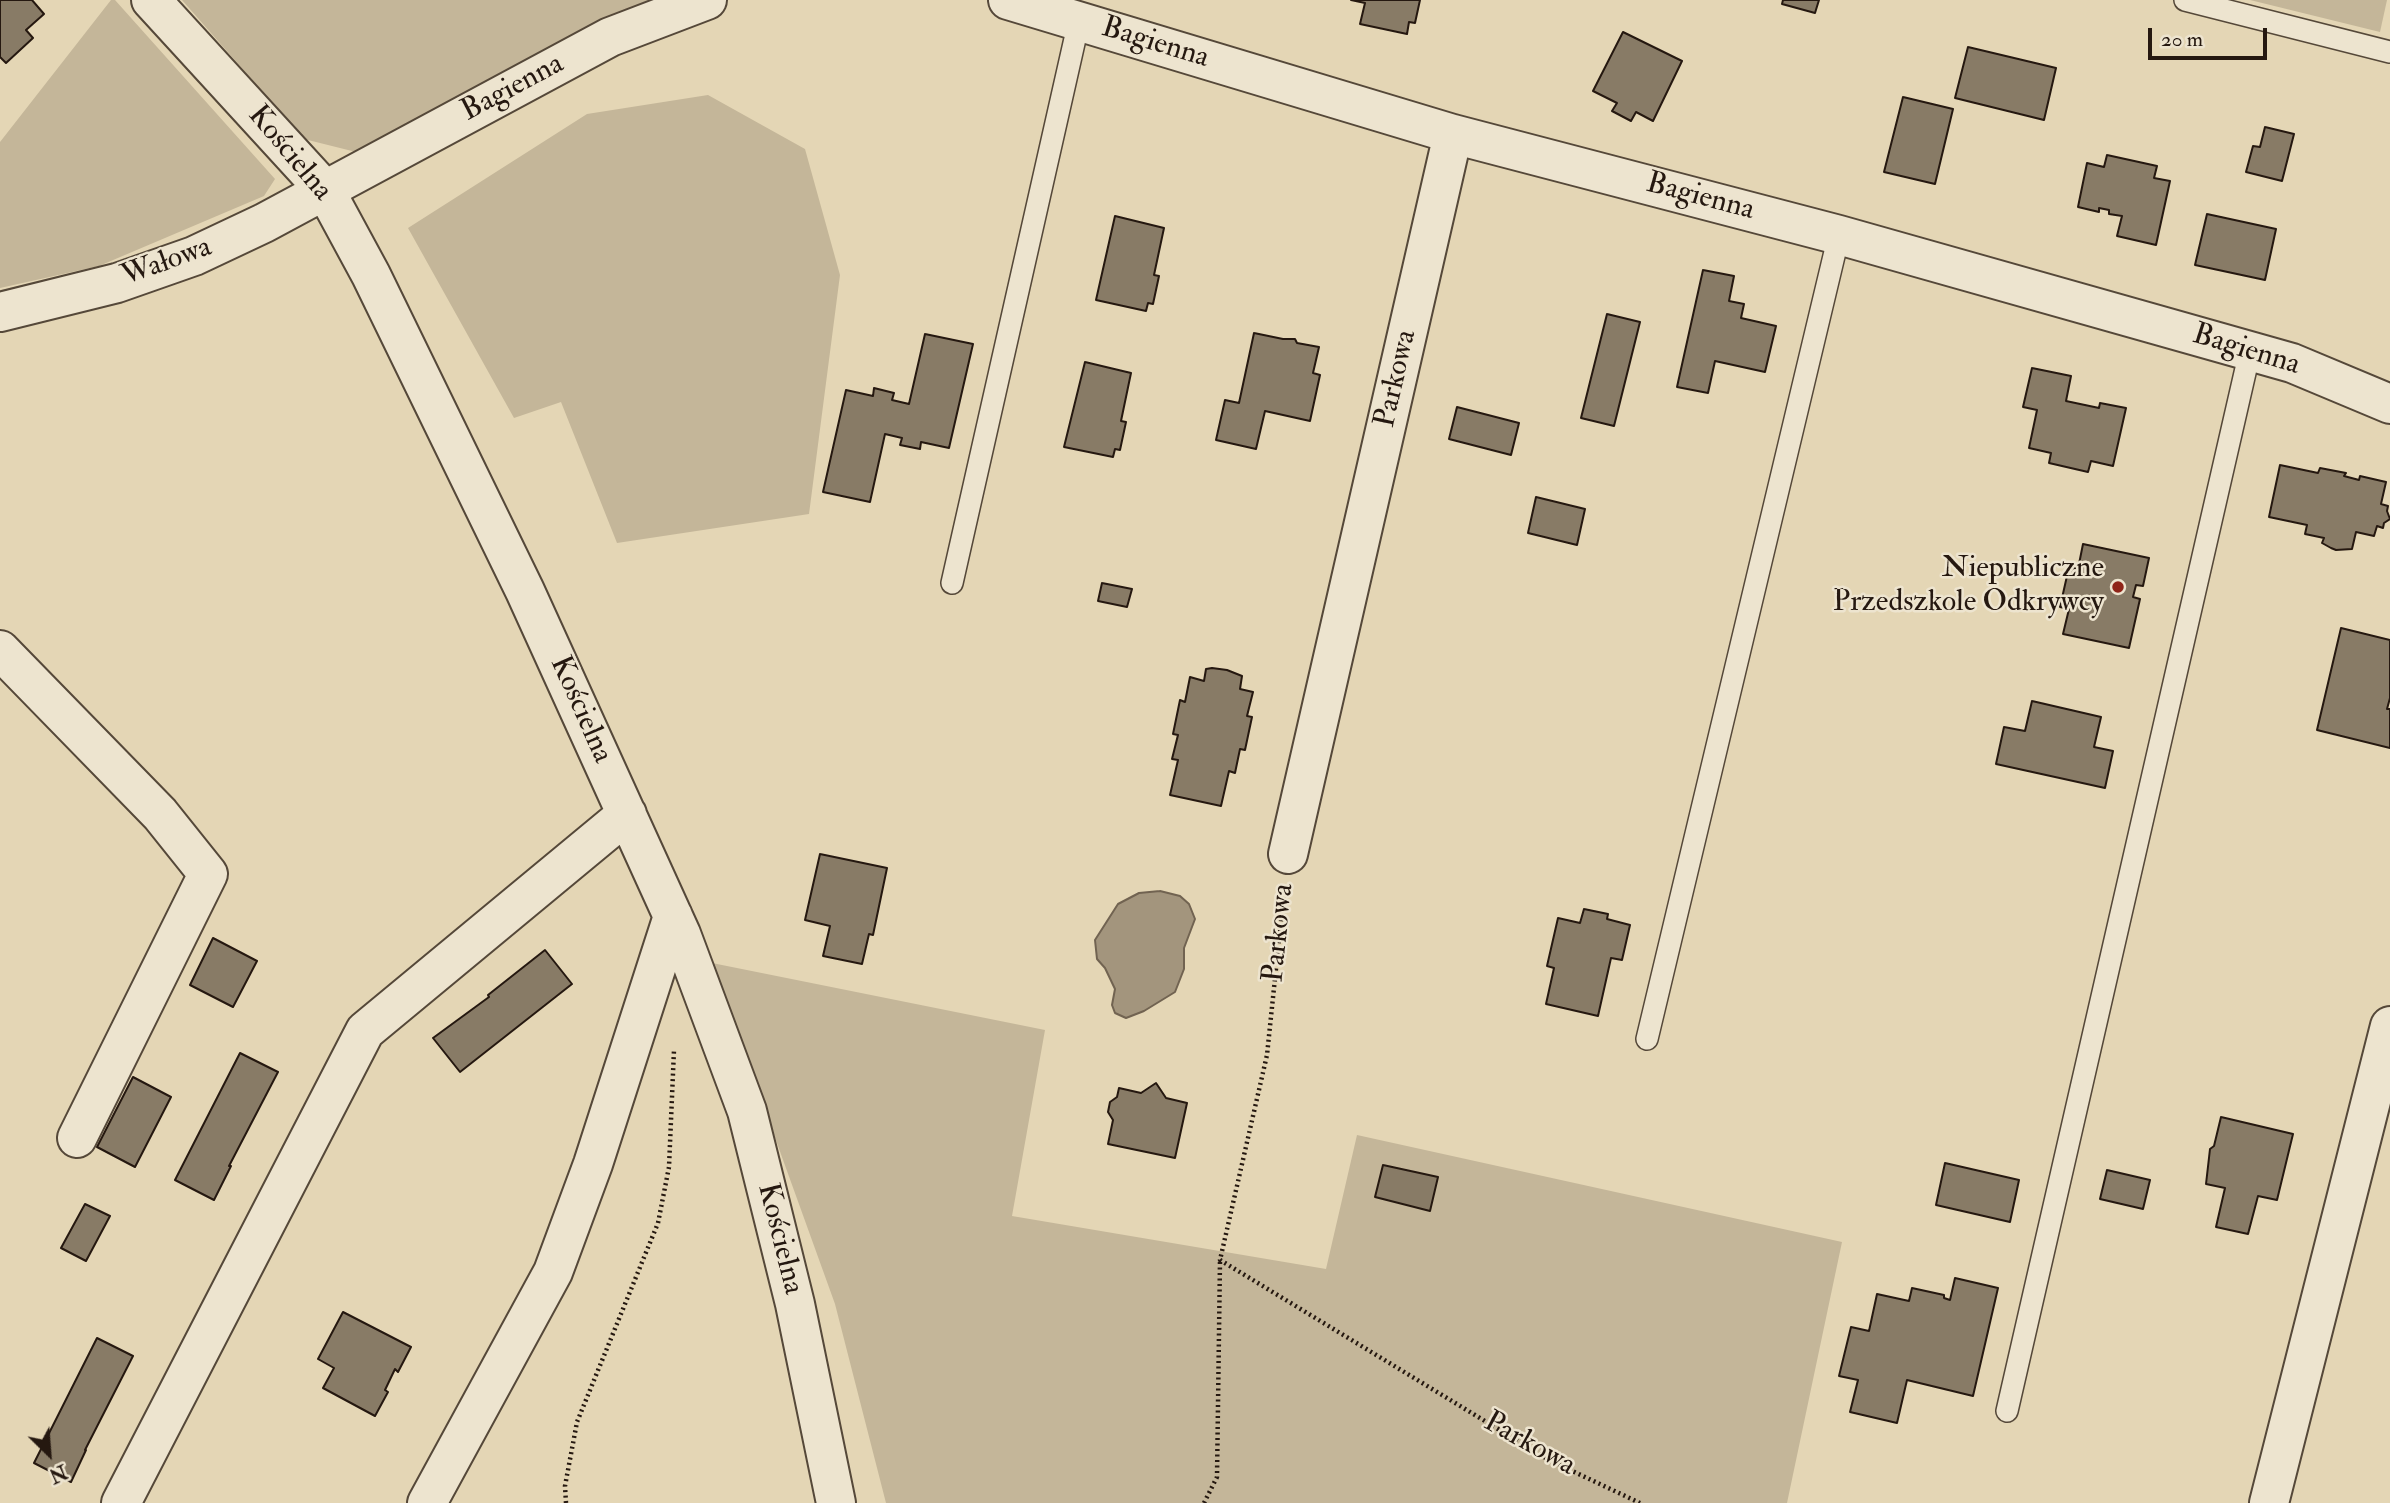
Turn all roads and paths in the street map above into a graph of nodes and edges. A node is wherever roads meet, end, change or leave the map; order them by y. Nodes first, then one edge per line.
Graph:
1 (151, 0) edge
2 (706, 0) edge
3 (1008, 0) edge
4 (2185, 0) edge
5 (1079, 22) junction
6 (2390, 52) edge
7 (1452, 134) junction
8 (325, 190) junction
9 (1839, 235) junction
10 (0, 312) edge
11 (2250, 351) junction
12 (2390, 404) edge
13 (952, 583) dead end
14 (0, 650) edge
15 (627, 814) junction
16 (1288, 854) joint
17 (673, 916) junction
18 (2390, 1026) edge
19 (1647, 1039) dead end
20 (674, 1042) dead end
21 (77, 1138) dead end
22 (1220, 1260) junction
23 (2007, 1411) dead end
24 (121, 1503) edge
25 (427, 1503) edge
26 (566, 1503) edge
27 (836, 1503) edge
28 (1204, 1503) edge
29 (1640, 1503) edge
30 (2269, 1503) edge

1 - 8 street, Kościelna
2 - 8 street, Bagienna
3 - 5 street, Bagienna
4 - 6 lane
5 - 7 street, Bagienna
5 - 13 lane
7 - 9 street, Bagienna
7 - 16 street, Parkowa
8 - 10 street, Wałowa
8 - 15 street, Kościelna
9 - 11 street, Bagienna
9 - 19 lane
11 - 12 street, Bagienna
11 - 23 lane
14 - 21 street
15 - 17 street, Kościelna
15 - 24 street
16 - 22 path, Parkowa
17 - 25 street
17 - 27 street, Kościelna
18 - 30 street
20 - 26 path
22 - 28 path
22 - 29 path, Parkowa

